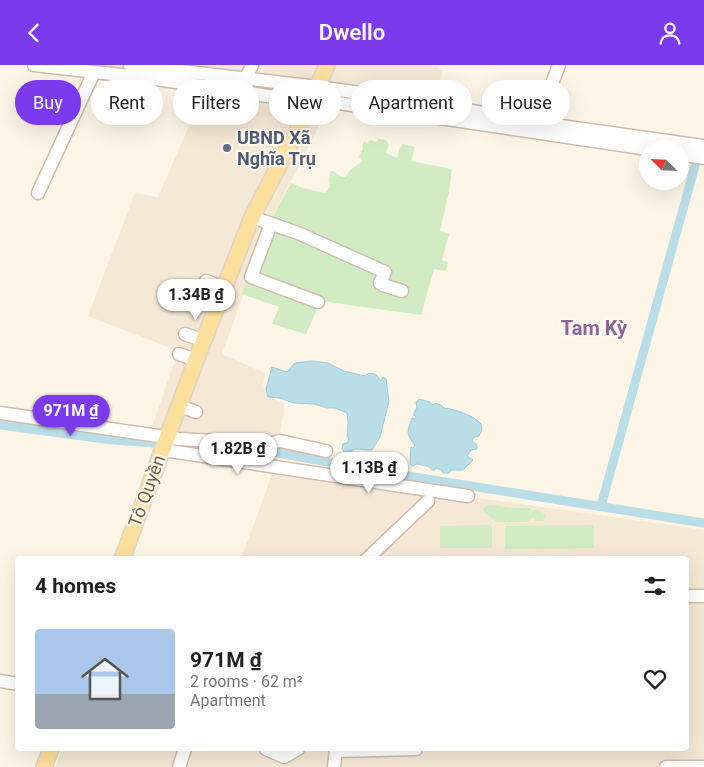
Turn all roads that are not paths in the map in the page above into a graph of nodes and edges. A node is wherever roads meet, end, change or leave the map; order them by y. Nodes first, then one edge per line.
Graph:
1 (34, 65) edge
2 (130, 65) edge
3 (252, 65) edge
4 (327, 65) edge
5 (559, 65) edge
6 (92, 70) edge
7 (246, 78) junction
8 (320, 80) edge
9 (173, 82) edge
10 (269, 83) edge
11 (259, 94) edge
12 (268, 95) joint
13 (341, 98) edge
14 (300, 125) edge
15 (536, 127) junction
16 (298, 129) junction
17 (704, 146) edge
18 (639, 147) edge
19 (689, 155) edge
20 (704, 157) edge
21 (38, 193) dead end
22 (252, 217) junction
23 (271, 224) junction
24 (206, 281) dead end
25 (225, 288) junction
26 (402, 291) dead end
27 (318, 302) dead end
28 (185, 334) dead end
29 (204, 341) junction
30 (179, 354) dead end
31 (196, 360) junction
32 (180, 406) junction
33 (196, 412) dead end
34 (0, 413) edge
35 (161, 449) junction
36 (326, 451) dead end
37 (468, 495) dead end
38 (428, 501) dead end
39 (123, 556) edge
40 (370, 556) edge
41 (689, 596) edge
42 (704, 596) edge
43 (0, 681) edge
44 (15, 684) edge
45 (50, 751) edge
46 (185, 751) edge
47 (270, 751) edge
48 (296, 751) edge
49 (336, 751) edge
50 (44, 767) edge
51 (179, 767) edge
52 (334, 767) edge
53 (666, 767) edge
54 (704, 767) edge

1 - 6 street
2 - 7 street
3 - 7 street
4 - 8 main road, Tô Quyền
5 - 15 street
6 - 9 street
6 - 21 street
7 - 10 street
11 - 12 street
12 - 16 street
13 - 15 street
14 - 16 main road, Tô Quyền
15 - 17 street
15 - 18 street
16 - 22 main road, Tô Quyền
19 - 20 street
22 - 23 street
22 - 25 main road, Tô Quyền
23 - 26 street
23 - 27 street
24 - 25 street
25 - 29 main road, Tô Quyền
28 - 29 street
29 - 31 main road, Tô Quyền
30 - 31 street
31 - 32 main road, Tô Quyền
32 - 33 street
32 - 35 main road, Tô Quyền
34 - 35 street
35 - 36 street
35 - 37 street
35 - 39 main road, Tô Quyền
38 - 40 street
41 - 42 street
43 - 44 street
45 - 50 main road
46 - 51 street
47 - 48 street
49 - 52 street
53 - 54 street

